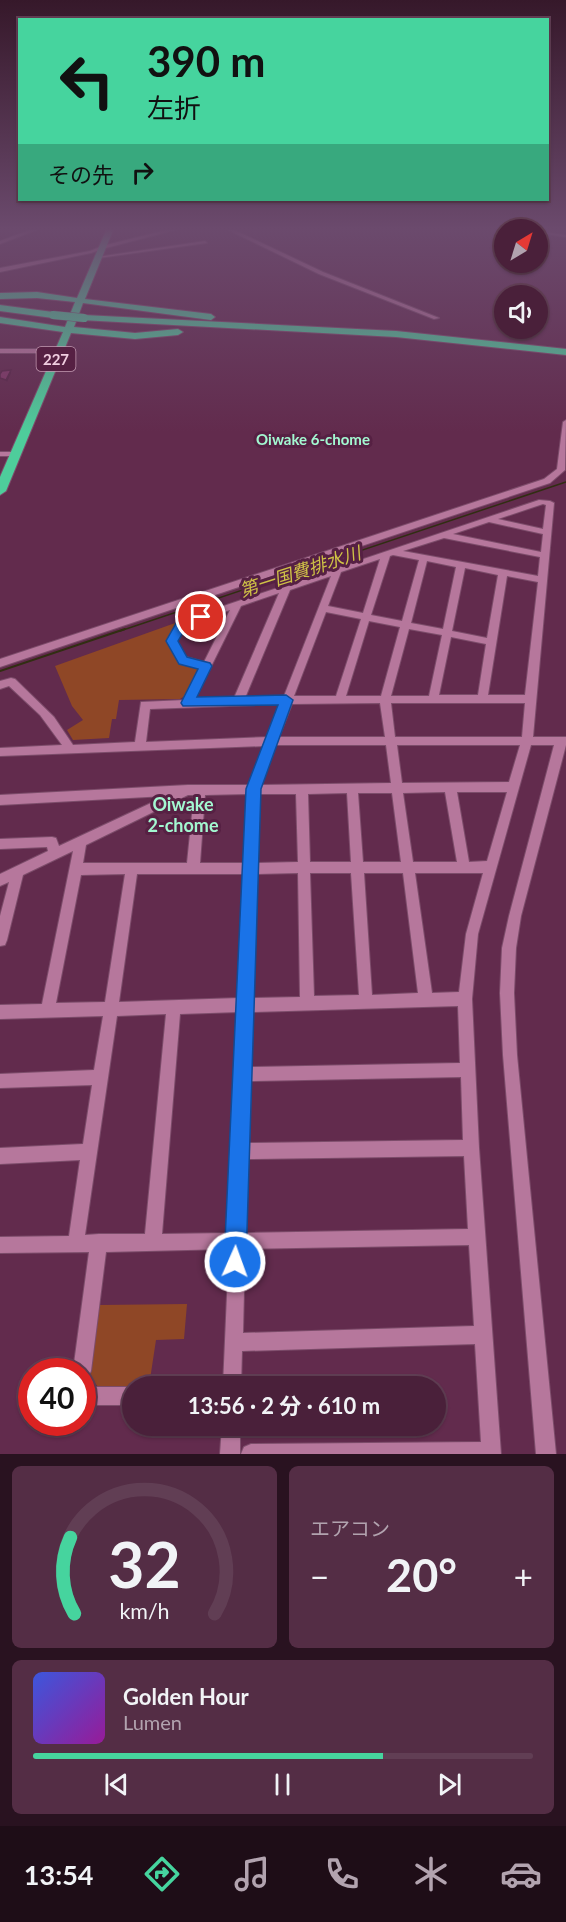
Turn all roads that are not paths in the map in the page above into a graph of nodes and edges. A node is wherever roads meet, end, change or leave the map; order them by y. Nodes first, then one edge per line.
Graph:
1 (40, 296) edge
2 (80, 296) edge
3 (379, 296) edge
4 (78, 301) junction
5 (0, 308) edge
6 (436, 318) dead end
7 (0, 320) edge
8 (65, 329) junction
9 (302, 329) junction
10 (393, 335) junction
11 (0, 351) edge
12 (56, 351) junction
13 (566, 352) edge
14 (566, 422) edge
15 (7, 454) edge
16 (0, 470) edge
17 (0, 490) edge
18 (489, 520) junction
19 (547, 532) junction
20 (443, 535) junction
21 (389, 553) junction
22 (545, 555) junction
23 (424, 558) junction
24 (461, 565) junction
25 (337, 571) junction
26 (503, 573) junction
27 (542, 580) junction
28 (286, 588) junction
29 (237, 605) junction
30 (322, 608) junction
31 (366, 617) junction
32 (406, 625) junction
33 (447, 633) junction
34 (492, 642) junction
35 (0, 663) edge
36 (206, 666) junction
37 (0, 685) edge
38 (340, 699) junction
39 (482, 699) junction
40 (530, 699) junction
41 (286, 700) junction
42 (385, 700) junction
43 (433, 700) junction
44 (238, 701) junction
45 (188, 703) junction
46 (527, 740) junction
47 (563, 740) edge
48 (272, 741) junction
49 (391, 741) junction
50 (140, 746) junction
51 (69, 748) junction
52 (0, 752) edge
53 (450, 787) junction
54 (514, 787) junction
55 (254, 789) junction
56 (302, 789) junction
57 (352, 789) junction
58 (399, 789) junction
59 (194, 790) junction
60 (0, 800) edge
61 (81, 841) junction
62 (0, 844) edge
63 (54, 853) junction
64 (464, 866) junction
65 (357, 867) junction
66 (490, 867) junction
67 (132, 868) junction
68 (193, 868) junction
69 (249, 868) junction
70 (305, 868) junction
71 (409, 868) junction
72 (77, 869) junction
73 (18, 871) junction
74 (0, 880) edge
75 (0, 940) edge
76 (426, 999) junction
77 (465, 999) junction
78 (366, 1002) junction
79 (307, 1003) junction
80 (245, 1004) junction
81 (174, 1006) junction
82 (111, 1008) junction
83 (48, 1010) junction
84 (0, 1012) edge
85 (469, 1070) junction
86 (243, 1074) junction
87 (101, 1077) junction
88 (0, 1081) edge
89 (471, 1148) junction
90 (240, 1151) junction
91 (89, 1152) junction
92 (0, 1156) edge
93 (477, 1237) junction
94 (236, 1241) junction
95 (76, 1242) junction
96 (99, 1242) junction
97 (153, 1242) junction
98 (0, 1245) edge
99 (483, 1335) junction
100 (233, 1342) junction
101 (84, 1358) edge
102 (232, 1376) edge
103 (122, 1395) edge
104 (96, 1396) edge
105 (231, 1436) edge
106 (491, 1453) edge
107 (230, 1454) edge
108 (251, 1454) edge
109 (546, 1454) edge

1 - 4 highway
2 - 4 highway, 227
3 - 6 street
4 - 8 highway, 227
4 - 9 highway
5 - 9 highway, bridge
7 - 8 highway
8 - 10 highway
8 - 12 highway, 227
9 - 10 highway
10 - 13 highway
11 - 12 street
12 - 15 highway, 227
14 - 35 street
15 - 16 highway, 227
15 - 17 highway, 227
18 - 19 street
18 - 19 street
18 - 20 street
19 - 22 street
20 - 21 street
20 - 22 street
21 - 23 street
21 - 25 street
21 - 31 street
22 - 27 street
23 - 24 street
23 - 32 street
24 - 26 street
24 - 33 street
25 - 28 street
25 - 30 street
26 - 27 street
26 - 34 street
27 - 40 street
28 - 29 street
28 - 44 street
29 - 36 street
29 - 36 street
30 - 31 street
30 - 41 street
31 - 32 street
31 - 38 street
32 - 33 street
32 - 42 street
33 - 34 street
33 - 43 street
34 - 39 street
36 - 45 street
37 - 51 street
38 - 41 street
38 - 42 street
39 - 40 street
39 - 43 street
40 - 46 street
41 - 44 street
41 - 48 street
42 - 43 street
42 - 49 street
44 - 45 street
45 - 50 street
46 - 47 street
46 - 49 street
46 - 54 street
47 - 109 street
48 - 49 street
48 - 50 street
48 - 55 street
49 - 58 street
50 - 51 street
51 - 52 street
53 - 54 street
53 - 58 street
53 - 64 street
54 - 66 street
55 - 56 street
55 - 59 street
55 - 69 street
56 - 57 street
56 - 70 street
57 - 58 street
57 - 65 street
58 - 71 street
59 - 60 street
59 - 61 street
59 - 68 street
61 - 63 street
61 - 72 street
62 - 63 street
63 - 73 street
64 - 66 street
64 - 71 street
65 - 70 street
65 - 71 street
65 - 78 street
66 - 77 street
67 - 68 street
67 - 72 street
67 - 82 street
68 - 69 street
69 - 70 street
69 - 80 street
70 - 79 street
71 - 76 street
72 - 83 street
73 - 74 street
73 - 75 street
76 - 77 street
76 - 78 street
77 - 85 street
78 - 79 street
79 - 80 street
80 - 81 street
80 - 86 street
81 - 82 street
81 - 97 street
82 - 83 street
82 - 87 street
83 - 84 street
85 - 86 street
85 - 89 street
86 - 90 street
87 - 88 street
87 - 91 street
89 - 90 street
89 - 93 street
90 - 94 street
91 - 92 street
91 - 95 street
93 - 94 street
93 - 99 street
94 - 97 street
94 - 100 street
95 - 96 street
95 - 98 street
96 - 97 street
96 - 101 street
99 - 100 street
99 - 106 street
100 - 102 street
103 - 104 street
105 - 107 street
106 - 108 street

